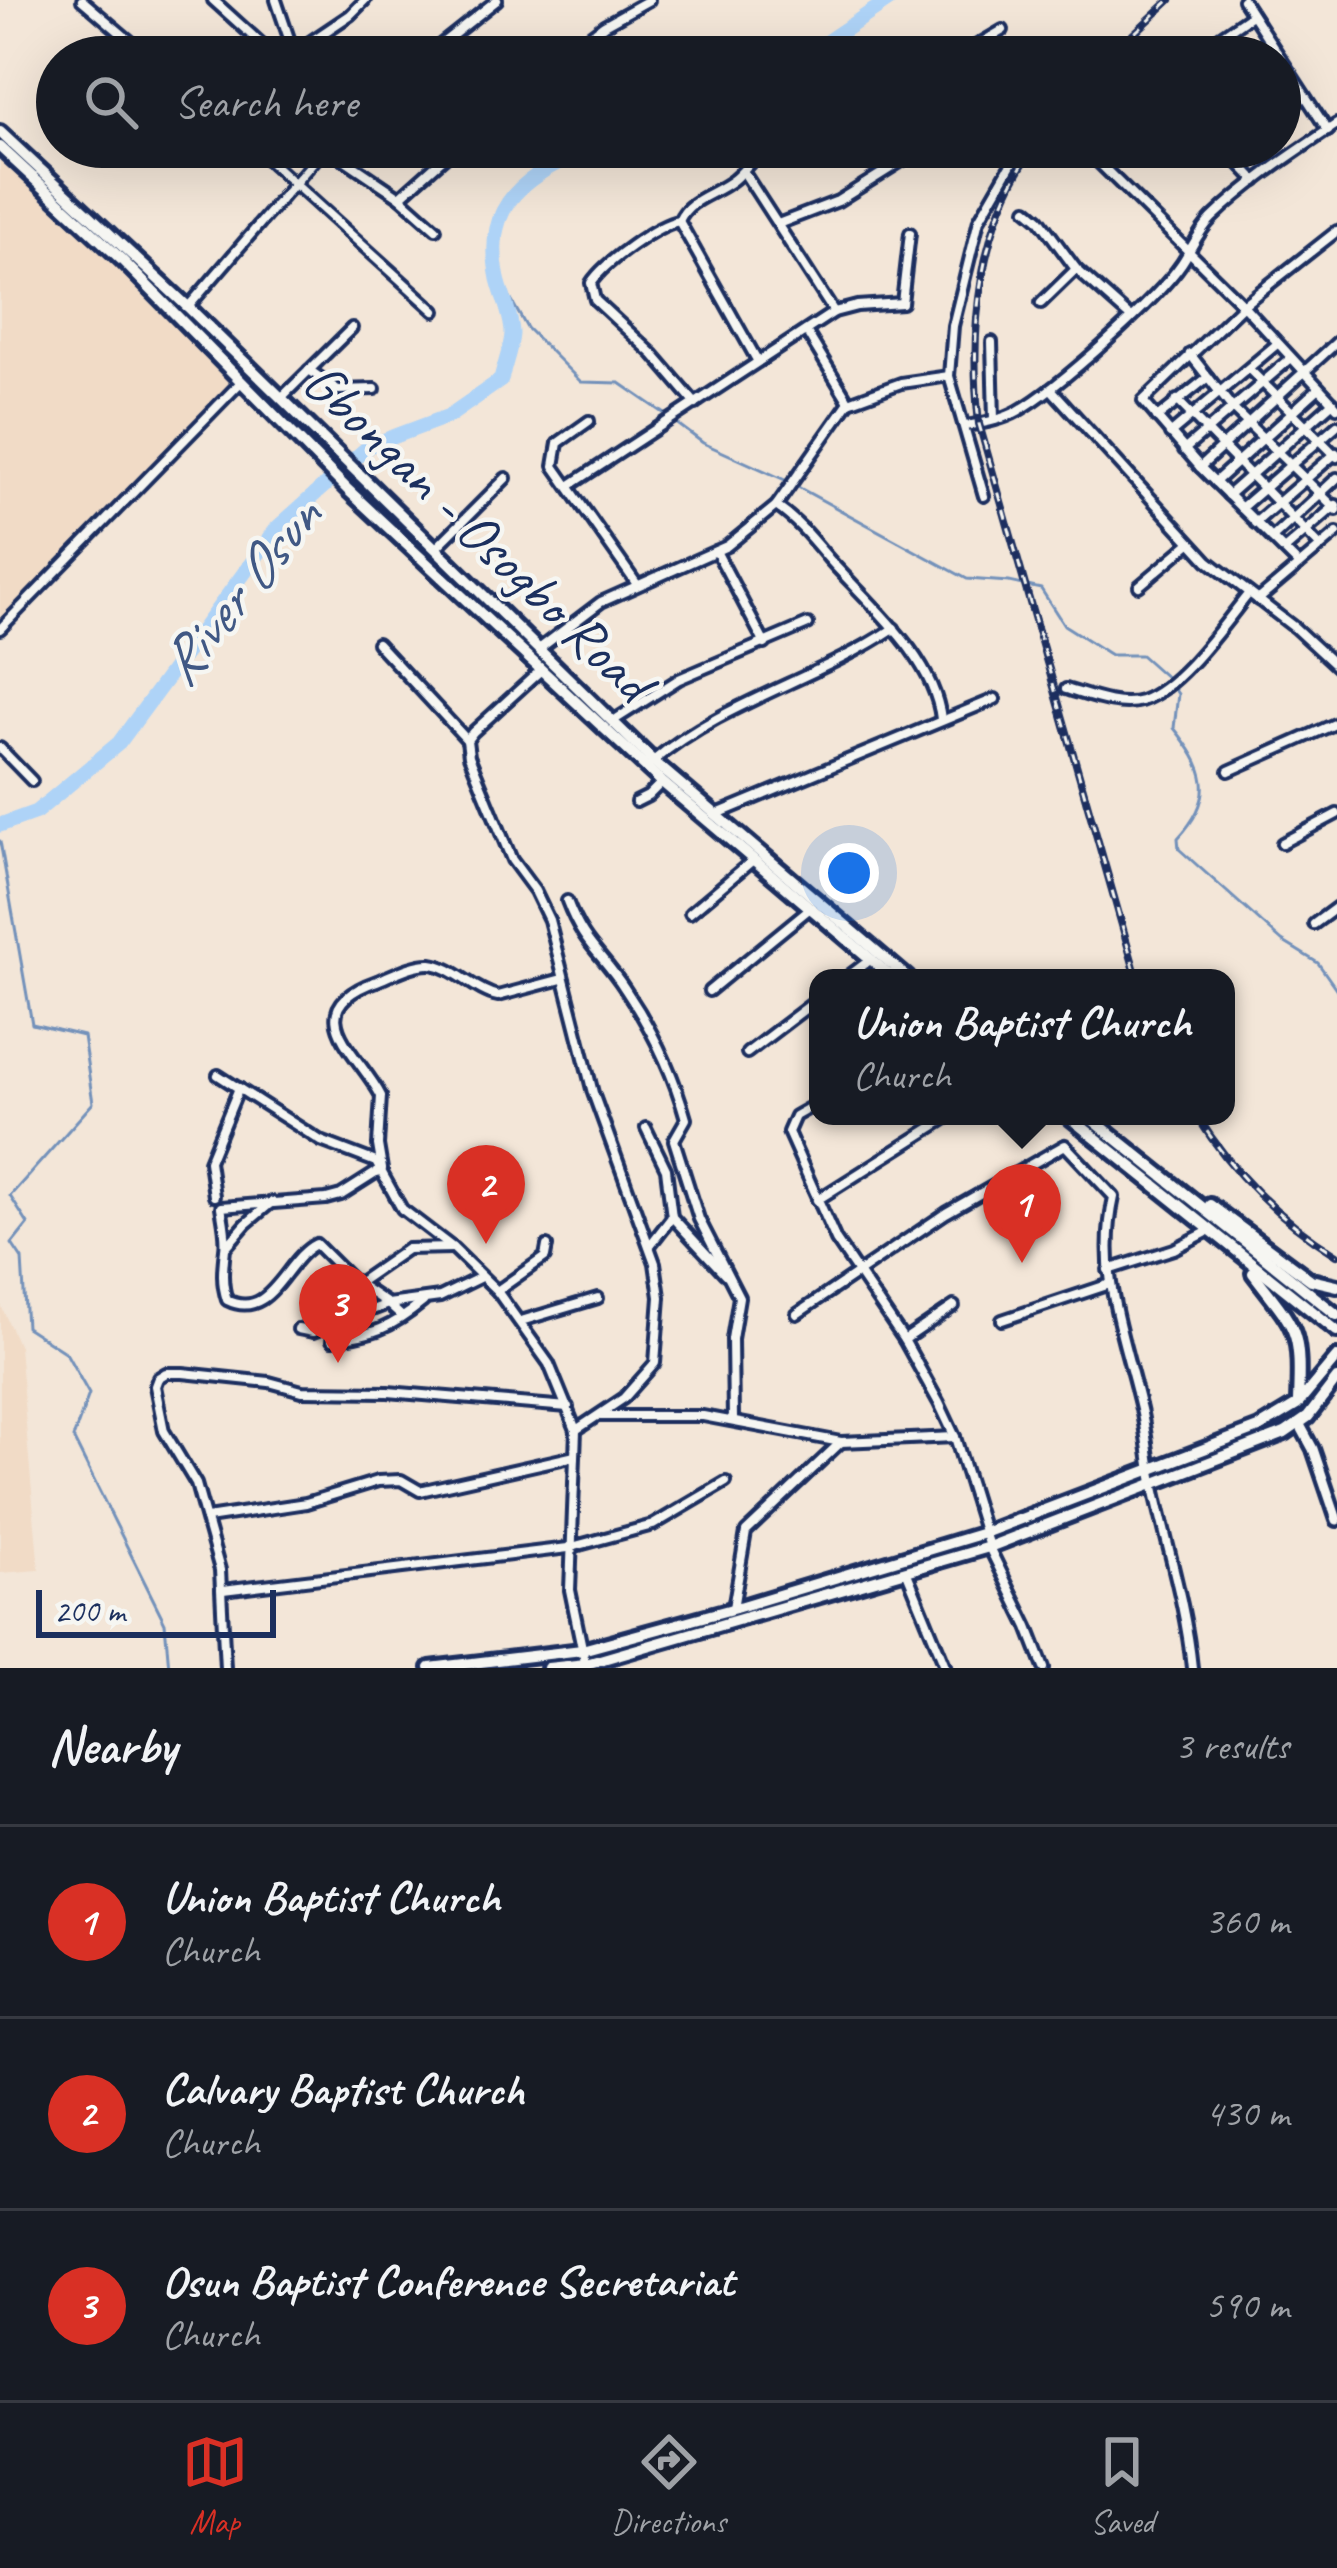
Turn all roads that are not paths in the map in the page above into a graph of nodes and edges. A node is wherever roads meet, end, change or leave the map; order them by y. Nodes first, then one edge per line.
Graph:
1 (82, 0) edge
2 (213, 0) edge
3 (276, 0) edge
4 (365, 0) edge
5 (497, 0) edge
6 (649, 0) edge
7 (1243, 0) edge
8 (1250, 16) junction
9 (1003, 30) dead end
10 (124, 36) edge
11 (253, 36) edge
12 (288, 36) edge
13 (321, 36) edge
14 (452, 36) edge
15 (590, 36) edge
16 (993, 36) edge
17 (1221, 36) edge
18 (1264, 36) edge
19 (1301, 91) edge
20 (1337, 124) edge
21 (1328, 130) junction
22 (0, 132) edge
23 (0, 147) edge
24 (1301, 149) edge
25 (36, 166) edge
26 (39, 168) edge
27 (277, 168) edge
28 (308, 168) edge
29 (357, 168) edge
30 (432, 168) edge
31 (746, 168) edge
32 (891, 168) edge
33 (1009, 168) edge
34 (1105, 168) edge
35 (1244, 168) edge
36 (1274, 168) edge
37 (743, 171) junction
38 (1256, 181) junction
39 (294, 184) junction
40 (400, 197) junction
41 (1027, 209) dead end
42 (679, 221) junction
43 (778, 224) junction
44 (436, 230) dead end
45 (1337, 231) edge
46 (910, 233) dead end
47 (1188, 249) junction
48 (1076, 269) junction
49 (1041, 303) dead end
50 (1243, 305) junction
51 (188, 307) junction
52 (435, 311) dead end
53 (834, 312) junction
54 (1130, 317) junction
55 (352, 328) dead end
56 (806, 331) junction
57 (992, 342) dead end
58 (1337, 342) edge
59 (1277, 344) junction
60 (1190, 354) junction
61 (1290, 358) junction
62 (757, 360) junction
63 (1249, 369) junction
64 (309, 370) junction
65 (1303, 372) junction
66 (950, 376) junction
67 (1208, 376) junction
68 (241, 382) junction
69 (1262, 382) junction
70 (375, 388) dead end
71 (1050, 388) junction
72 (1319, 388) junction
73 (1220, 393) junction
74 (1277, 397) junction
75 (281, 398) junction
76 (1178, 400) junction
77 (849, 402) junction
78 (696, 404) junction
79 (1335, 404) edge
80 (1233, 409) junction
81 (1291, 411) junction
82 (1192, 416) junction
83 (1157, 418) junction
84 (994, 420) junction
85 (589, 421) dead end
86 (1247, 422) junction
87 (1337, 425) edge
88 (965, 426) junction
89 (1304, 427) junction
90 (1207, 431) junction
91 (1170, 434) junction
92 (1262, 437) junction
93 (1321, 441) junction
94 (1220, 445) junction
95 (1184, 450) junction
96 (1276, 452) junction
97 (1336, 454) edge
98 (1235, 462) junction
99 (1291, 465) junction
100 (1199, 467) junction
101 (1249, 475) junction
102 (506, 478) dead end
103 (1337, 478) edge
104 (1305, 479) junction
105 (1214, 482) junction
106 (568, 486) junction
107 (1264, 488) junction
108 (1319, 493) junction
109 (1228, 495) junction
110 (984, 496) dead end
111 (1277, 504) junction
112 (776, 506) junction
113 (1336, 507) edge
114 (1241, 508) junction
115 (1293, 517) junction
116 (1256, 523) junction
117 (1306, 531) junction
118 (1336, 535) edge
119 (1271, 538) junction
120 (1190, 543) junction
121 (1320, 546) junction
122 (436, 548) junction
123 (1284, 550) junction
124 (716, 551) junction
125 (1299, 565) junction
126 (636, 583) junction
127 (1139, 586) dead end
128 (1254, 597) junction
129 (808, 624) dead end
130 (894, 628) junction
131 (0, 629) edge
132 (377, 643) dead end
133 (765, 644) junction
134 (539, 649) junction
135 (1337, 667) edge
136 (543, 669) junction
137 (1066, 688) dead end
138 (995, 699) dead end
139 (941, 720) junction
140 (613, 721) junction
141 (1337, 722) edge
142 (467, 740) junction
143 (632, 747) junction
144 (0, 748) edge
145 (653, 761) junction
146 (1229, 771) dead end
147 (32, 781) dead end
148 (662, 782) junction
149 (635, 802) dead end
150 (717, 814) junction
151 (1337, 814) edge
152 (1282, 843) dead end
153 (754, 860) junction
154 (567, 901) dead end
155 (1337, 907) edge
156 (809, 909) junction
157 (690, 913) dead end
158 (1314, 924) dead end
159 (870, 960) junction
160 (858, 969) edge
161 (881, 969) edge
162 (898, 969) edge
163 (562, 979) junction
164 (709, 991) dead end
165 (809, 1006) edge
166 (747, 1053) dead end
167 (218, 1075) dead end
168 (239, 1088) junction
169 (809, 1107) edge
170 (936, 1125) edge
171 (1081, 1125) edge
172 (1096, 1125) edge
173 (646, 1128) dead end
174 (1121, 1152) junction
175 (382, 1169) junction
176 (214, 1196) dead end
177 (818, 1200) junction
178 (274, 1201) junction
179 (672, 1217) junction
180 (1205, 1233) junction
181 (651, 1245) junction
182 (547, 1246) dead end
183 (226, 1247) junction
184 (453, 1247) junction
185 (1108, 1270) junction
186 (858, 1275) junction
187 (482, 1277) junction
188 (728, 1277) junction
189 (358, 1283) junction
190 (1110, 1284) junction
191 (1337, 1286) edge
192 (497, 1291) junction
193 (598, 1298) dead end
194 (424, 1301) junction
195 (388, 1304) junction
196 (954, 1306) dead end
197 (797, 1314) dead end
198 (400, 1315) junction
199 (1337, 1315) edge
200 (1001, 1320) dead end
201 (521, 1321) junction
202 (298, 1329) dead end
203 (1337, 1331) edge
204 (332, 1340) dead end
205 (904, 1340) junction
206 (1337, 1357) edge
207 (1336, 1382) edge
208 (1298, 1405) junction
209 (568, 1407) junction
210 (600, 1416) junction
211 (733, 1420) junction
212 (1300, 1425) junction
213 (576, 1430) junction
214 (955, 1437) junction
215 (841, 1442) junction
216 (575, 1456) junction
217 (1152, 1478) junction
218 (726, 1482) dead end
219 (207, 1518) junction
220 (1337, 1520) edge
221 (984, 1533) junction
222 (989, 1547) junction
223 (568, 1548) junction
224 (907, 1573) junction
225 (223, 1591) junction
226 (732, 1609) junction
227 (582, 1650) junction
228 (586, 1666) edge
229 (224, 1668) edge
230 (430, 1668) edge
231 (548, 1668) edge
232 (946, 1668) edge
233 (1044, 1668) edge
234 (1192, 1668) edge

1 - 10 street
2 - 11 street
3 - 12 street
4 - 13 street
5 - 14 street
6 - 15 street
7 - 8 street
8 - 17 street
8 - 18 street
9 - 16 street
19 - 21 street
20 - 21 street
21 - 24 street
22 - 25 main road, Gbongan - Osogbo Road
23 - 68 main road, Gbongan - Osogbo Road
26 - 51 main road, Gbongan - Osogbo Road
27 - 39 street
28 - 39 street
29 - 40 street
30 - 40 street
31 - 37 street
32 - 43 street
33 - 66 street
34 - 47 street
35 - 38 street
36 - 38 street
37 - 42 street
37 - 43 street
38 - 47 street
39 - 51 street
39 - 52 street
40 - 44 street
41 - 48 street
42 - 62 street
42 - 78 street
43 - 53 street
45 - 50 street
46 - 53 street
47 - 50 street
47 - 54 street
48 - 49 street
48 - 54 street
50 - 59 street
50 - 60 street
51 - 75 main road, Gbongan - Osogbo Road
53 - 56 street
54 - 71 street
55 - 64 street
56 - 62 street
56 - 77 street
57 - 84 street
58 - 65 street
59 - 61 street
59 - 63 street
60 - 67 street
60 - 83 street
61 - 65 street
61 - 69 street
62 - 78 street
63 - 69 street
63 - 73 street
64 - 70 street
64 - 75 street
65 - 72 street
65 - 74 street
66 - 77 street
66 - 88 street
67 - 73 street
67 - 76 street
68 - 131 street
68 - 136 main road, Gbongan - Osogbo Road
69 - 74 street
69 - 80 street
71 - 84 street
71 - 120 street
72 - 79 street
72 - 81 street
73 - 80 street
73 - 82 street
74 - 81 street
74 - 86 street
75 - 122 main road, Gbongan - Osogbo Road
76 - 82 street
76 - 83 street
77 - 112 street
78 - 106 street
79 - 89 street
80 - 86 street
80 - 90 street
81 - 89 street
81 - 92 street
82 - 90 street
82 - 91 street
83 - 91 street
84 - 88 street
85 - 106 street
86 - 92 street
86 - 94 street
87 - 93 street
88 - 110 street
89 - 93 street
89 - 96 street
90 - 94 street
90 - 95 street
91 - 95 street
92 - 96 street
92 - 98 street
93 - 97 street
93 - 99 street
94 - 98 street
94 - 100 street
95 - 100 street
96 - 99 street
96 - 101 street
97 - 104 street
98 - 101 street
98 - 105 street
99 - 104 street
99 - 107 street
100 - 105 street
101 - 107 street
101 - 109 street
102 - 122 street
103 - 108 street
104 - 108 street
104 - 111 street
105 - 109 street
106 - 126 street
107 - 111 street
107 - 114 street
108 - 113 street
108 - 115 street
109 - 114 street
111 - 115 street
111 - 116 street
112 - 124 street
112 - 130 street
113 - 117 street
114 - 116 street
115 - 117 street
115 - 119 street
116 - 119 street
117 - 121 street
117 - 123 street
118 - 121 street
119 - 123 street
120 - 127 street
120 - 128 street
121 - 125 street
122 - 134 main road, Gbongan - Osogbo Road
123 - 125 street
124 - 126 street
124 - 133 street
125 - 128 street
126 - 134 street
128 - 135 street
128 - 137 street
129 - 133 street
130 - 139 street
130 - 145 street
132 - 142 street
133 - 140 street
134 - 140 main road, Gbongan - Osogbo Road
136 - 142 street
136 - 143 main road, Gbongan - Osogbo Road
138 - 139 street
139 - 150 street
140 - 143 main road, Gbongan - Osogbo Road
141 - 146 street
142 - 163 street
143 - 145 main road, Gbongan - Osogbo Road
143 - 148 main road, Gbongan - Osogbo Road
144 - 147 street
145 - 150 main road, Gbongan - Osogbo Road
148 - 149 street
148 - 153 main road, Gbongan - Osogbo Road
150 - 162 main road, Gbongan - Osogbo Road
151 - 152 street
153 - 156 main road, Gbongan - Osogbo Road
153 - 157 street
154 - 188 street
155 - 158 street
156 - 159 main road, Gbongan - Osogbo Road
156 - 164 street
159 - 160 street
159 - 161 main road, Gbongan - Osogbo Road
163 - 175 street
163 - 181 street
165 - 166 street
167 - 168 street
168 - 175 street
168 - 176 street
169 - 177 street
170 - 177 street
171 - 174 main road
172 - 174 main road
173 - 179 street
174 - 180 main road
174 - 191 main road
174 - 199 main road
174 - 203 main road
175 - 178 street
175 - 184 street
177 - 186 street
178 - 183 street
178 - 183 street
179 - 181 street
179 - 188 street
180 - 185 street
180 - 208 main road
181 - 210 street
182 - 192 street
183 - 189 street
184 - 187 street
184 - 189 street
185 - 186 street
185 - 190 street
186 - 197 street
186 - 205 street
187 - 192 street
187 - 194 street
188 - 211 street
189 - 195 street
190 - 200 street
190 - 217 street
192 - 201 street
193 - 201 street
194 - 195 street
194 - 198 street
195 - 198 street
195 - 202 street
196 - 205 street
198 - 204 street
201 - 209 street
205 - 214 street
206 - 208 main road
207 - 212 main road
208 - 217 main road
209 - 213 street
209 - 219 street
210 - 211 street
210 - 213 street
211 - 215 street
212 - 217 main road
212 - 220 street
213 - 216 street
214 - 215 street
214 - 221 street
215 - 226 street
216 - 219 street
216 - 223 street
217 - 221 main road
217 - 222 main road
217 - 234 street
218 - 223 street
219 - 225 street
221 - 222 street
221 - 226 main road
222 - 224 main road
222 - 233 street
223 - 225 street
223 - 227 street
224 - 228 main road
224 - 232 street
225 - 229 street
226 - 227 main road
227 - 228 street
227 - 230 main road
228 - 231 main road

